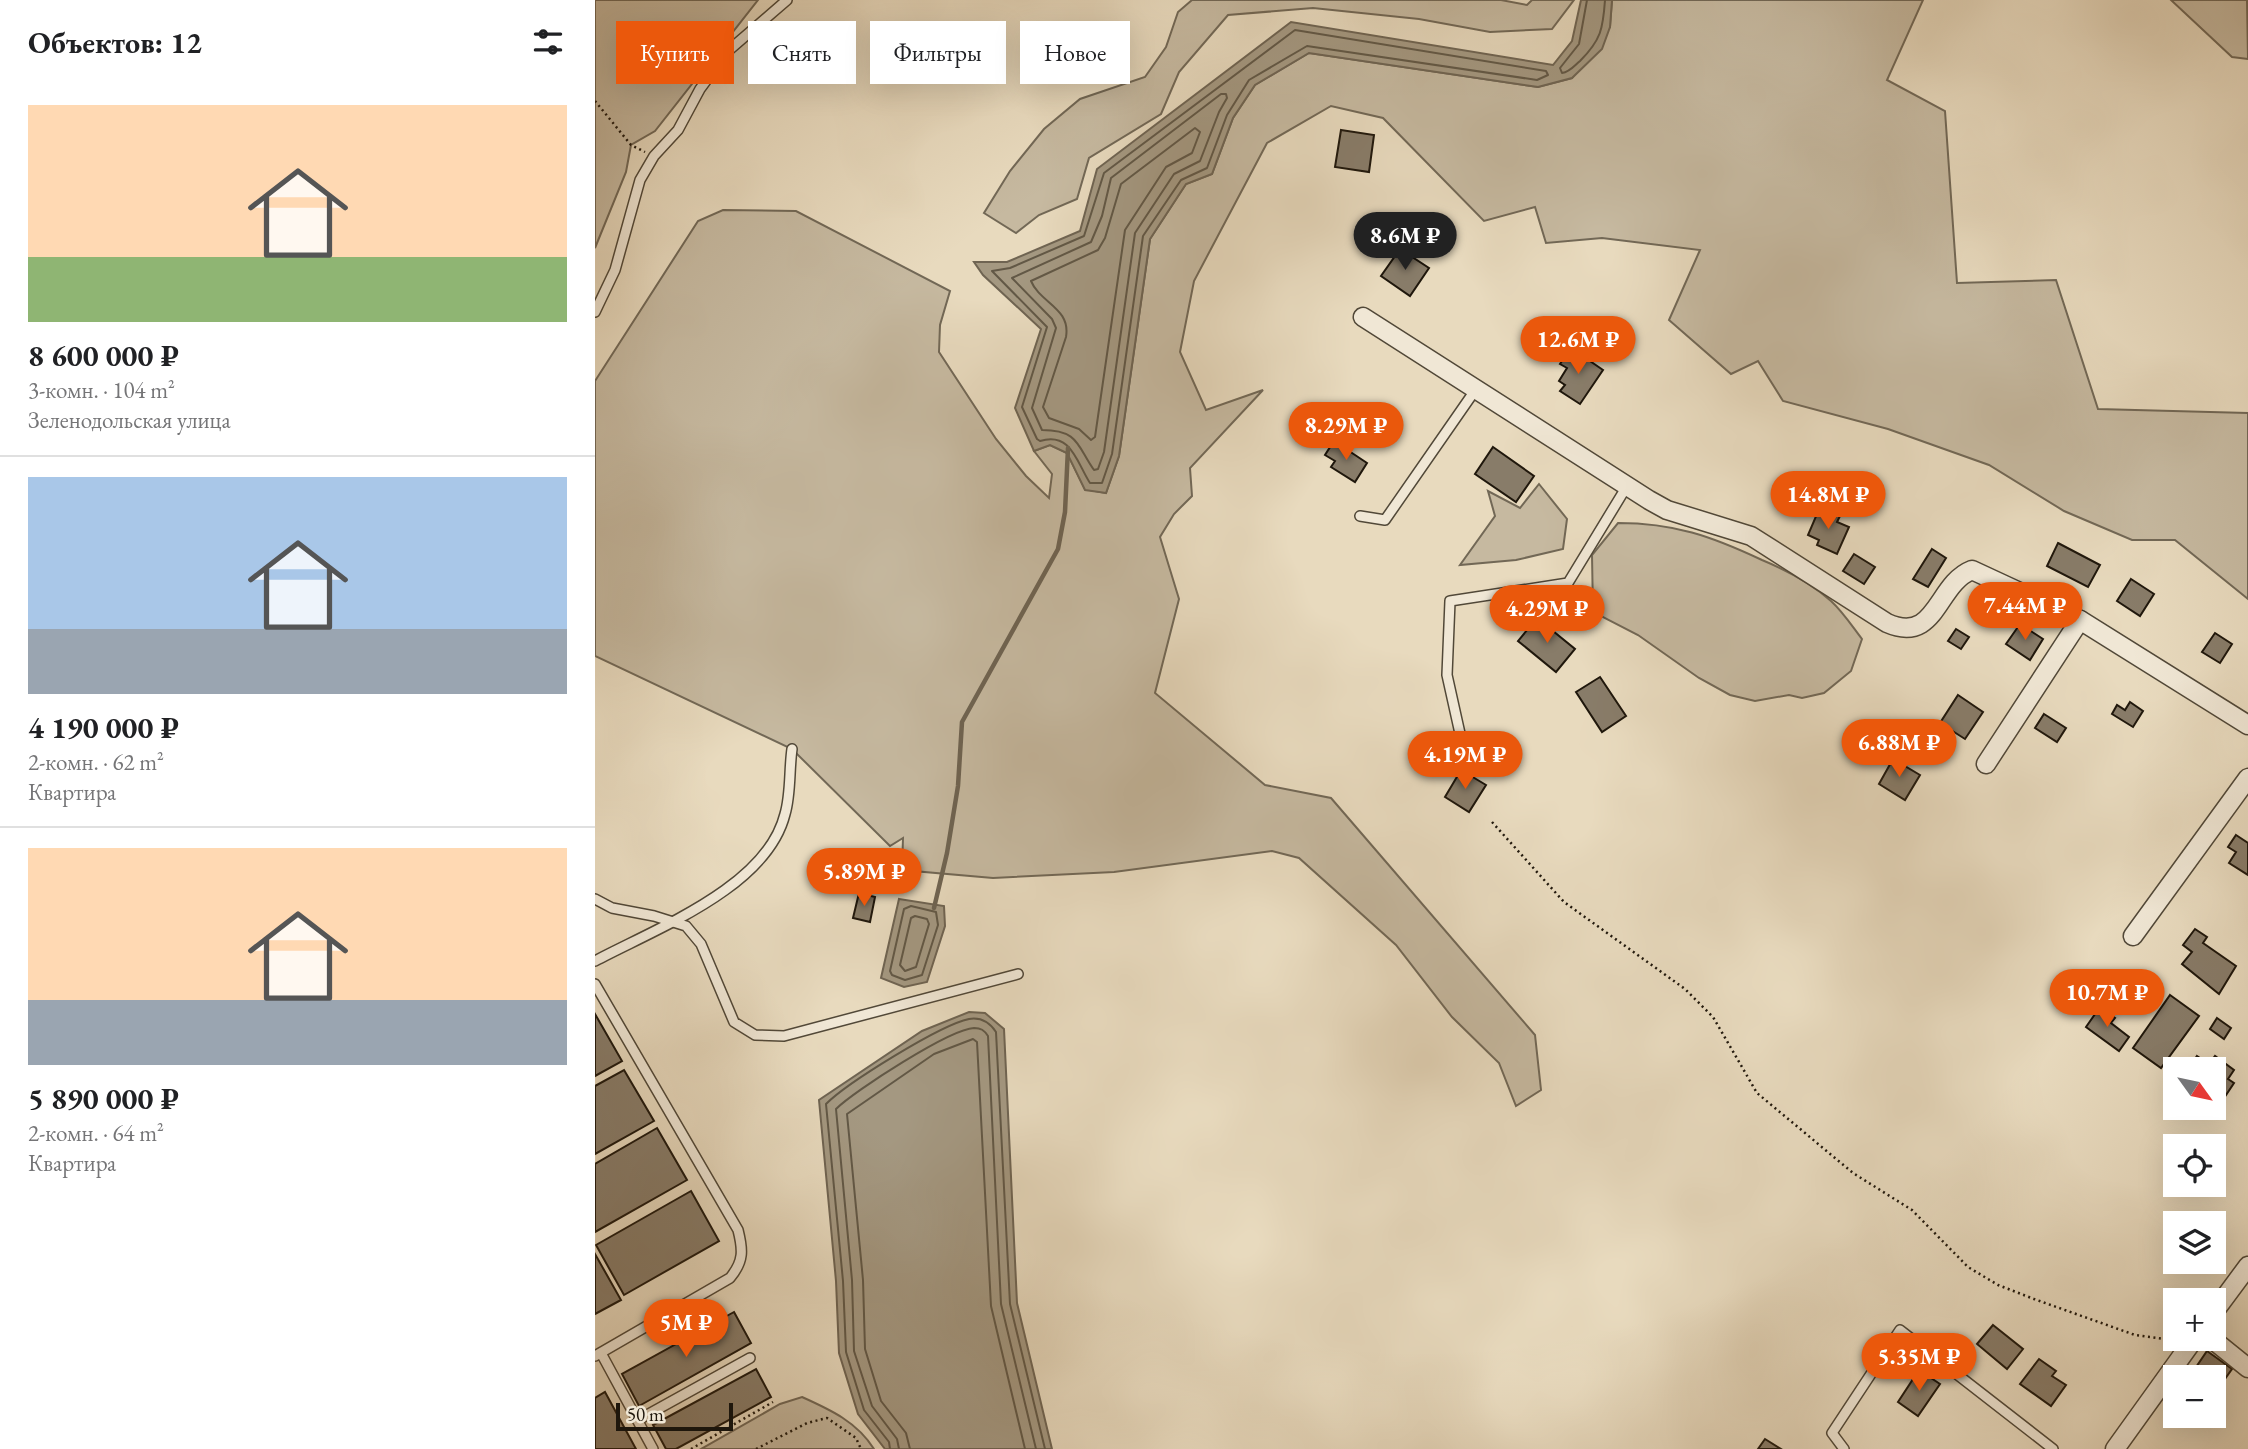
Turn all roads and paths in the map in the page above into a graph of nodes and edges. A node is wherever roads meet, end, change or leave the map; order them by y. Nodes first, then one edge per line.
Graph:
1 (786, 0) edge
2 (595, 101) edge
3 (654, 156) junction
4 (595, 312) edge
5 (1363, 317) dead end
6 (1476, 389) junction
7 (1627, 486) junction
8 (1360, 516) dead end
9 (2080, 620) junction
10 (2248, 725) edge
11 (792, 749) dead end
12 (1465, 756) dead end
13 (1986, 764) dead end
14 (2248, 778) edge
15 (1492, 822) dead end
16 (595, 899) edge
17 (671, 920) junction
18 (2133, 936) dead end
19 (595, 961) edge
20 (1018, 974) dead end
21 (595, 984) edge
22 (2248, 1266) edge
23 (2226, 1296) edge
24 (2163, 1339) edge
25 (2226, 1350) edge
26 (2185, 1351) edge
27 (598, 1354) edge
28 (750, 1358) dead end
29 (2248, 1368) edge
30 (773, 1402) dead end
31 (638, 1420) junction
32 (653, 1449) edge
33 (691, 1449) edge
34 (756, 1449) edge
35 (861, 1449) edge
36 (1844, 1449) edge
37 (2053, 1449) edge
38 (2115, 1449) edge

1 - 3 lane
2 - 3 path
3 - 4 lane
5 - 6 street
6 - 7 street
6 - 8 lane
7 - 9 street
7 - 12 lane
9 - 10 street
9 - 13 street
11 - 17 lane
14 - 18 street
15 - 24 path
16 - 17 lane
17 - 19 lane
17 - 20 lane
21 - 27 lane
22 - 23 street
25 - 29 street
26 - 38 street
27 - 31 lane
28 - 31 lane
30 - 33 path
31 - 32 lane
34 - 35 path
36 - 37 lane

